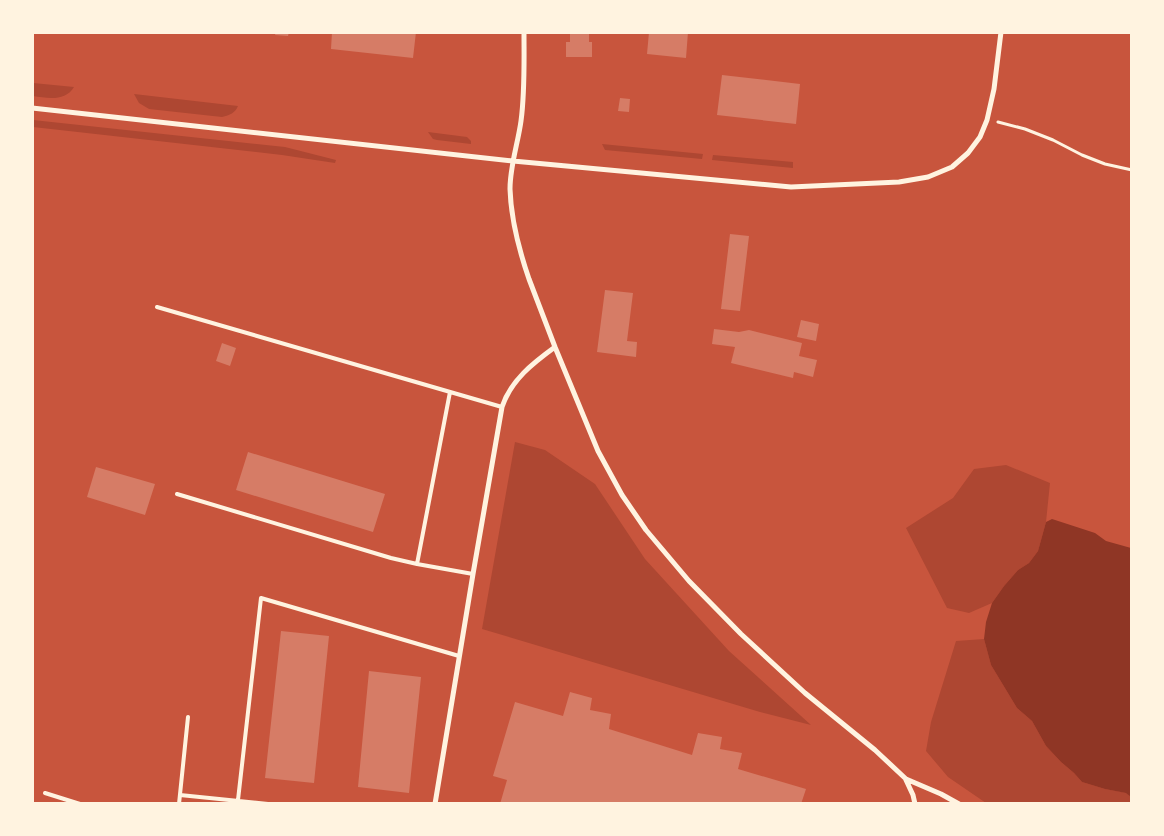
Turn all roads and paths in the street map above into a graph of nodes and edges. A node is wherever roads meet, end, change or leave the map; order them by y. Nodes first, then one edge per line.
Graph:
1 (524, 32) edge
2 (1001, 32) edge
3 (32, 108) edge
4 (987, 120) junction
5 (514, 161) junction
6 (1132, 170) edge
7 (157, 307) dead end
8 (556, 347) junction
9 (450, 392) junction
10 (502, 407) junction
11 (177, 494) dead end
12 (417, 564) junction
13 (473, 574) junction
14 (459, 656) junction
15 (188, 717) dead end
16 (906, 780) junction
17 (45, 793) dead end
18 (180, 795) junction
19 (238, 800) junction
20 (80, 804) edge
21 (179, 804) edge
22 (268, 804) edge
23 (435, 804) edge
24 (915, 804) edge
25 (959, 804) edge

1 - 5 street
2 - 4 street
3 - 5 street
4 - 5 street
4 - 6 path
5 - 8 street
7 - 9 lane
8 - 10 street
8 - 16 street
9 - 10 lane
9 - 12 lane
10 - 13 street
11 - 12 lane
12 - 13 lane
13 - 14 street
14 - 19 lane
14 - 23 street
15 - 18 lane
16 - 24 street
16 - 25 street
17 - 20 lane
18 - 19 lane
18 - 21 lane
19 - 22 lane

